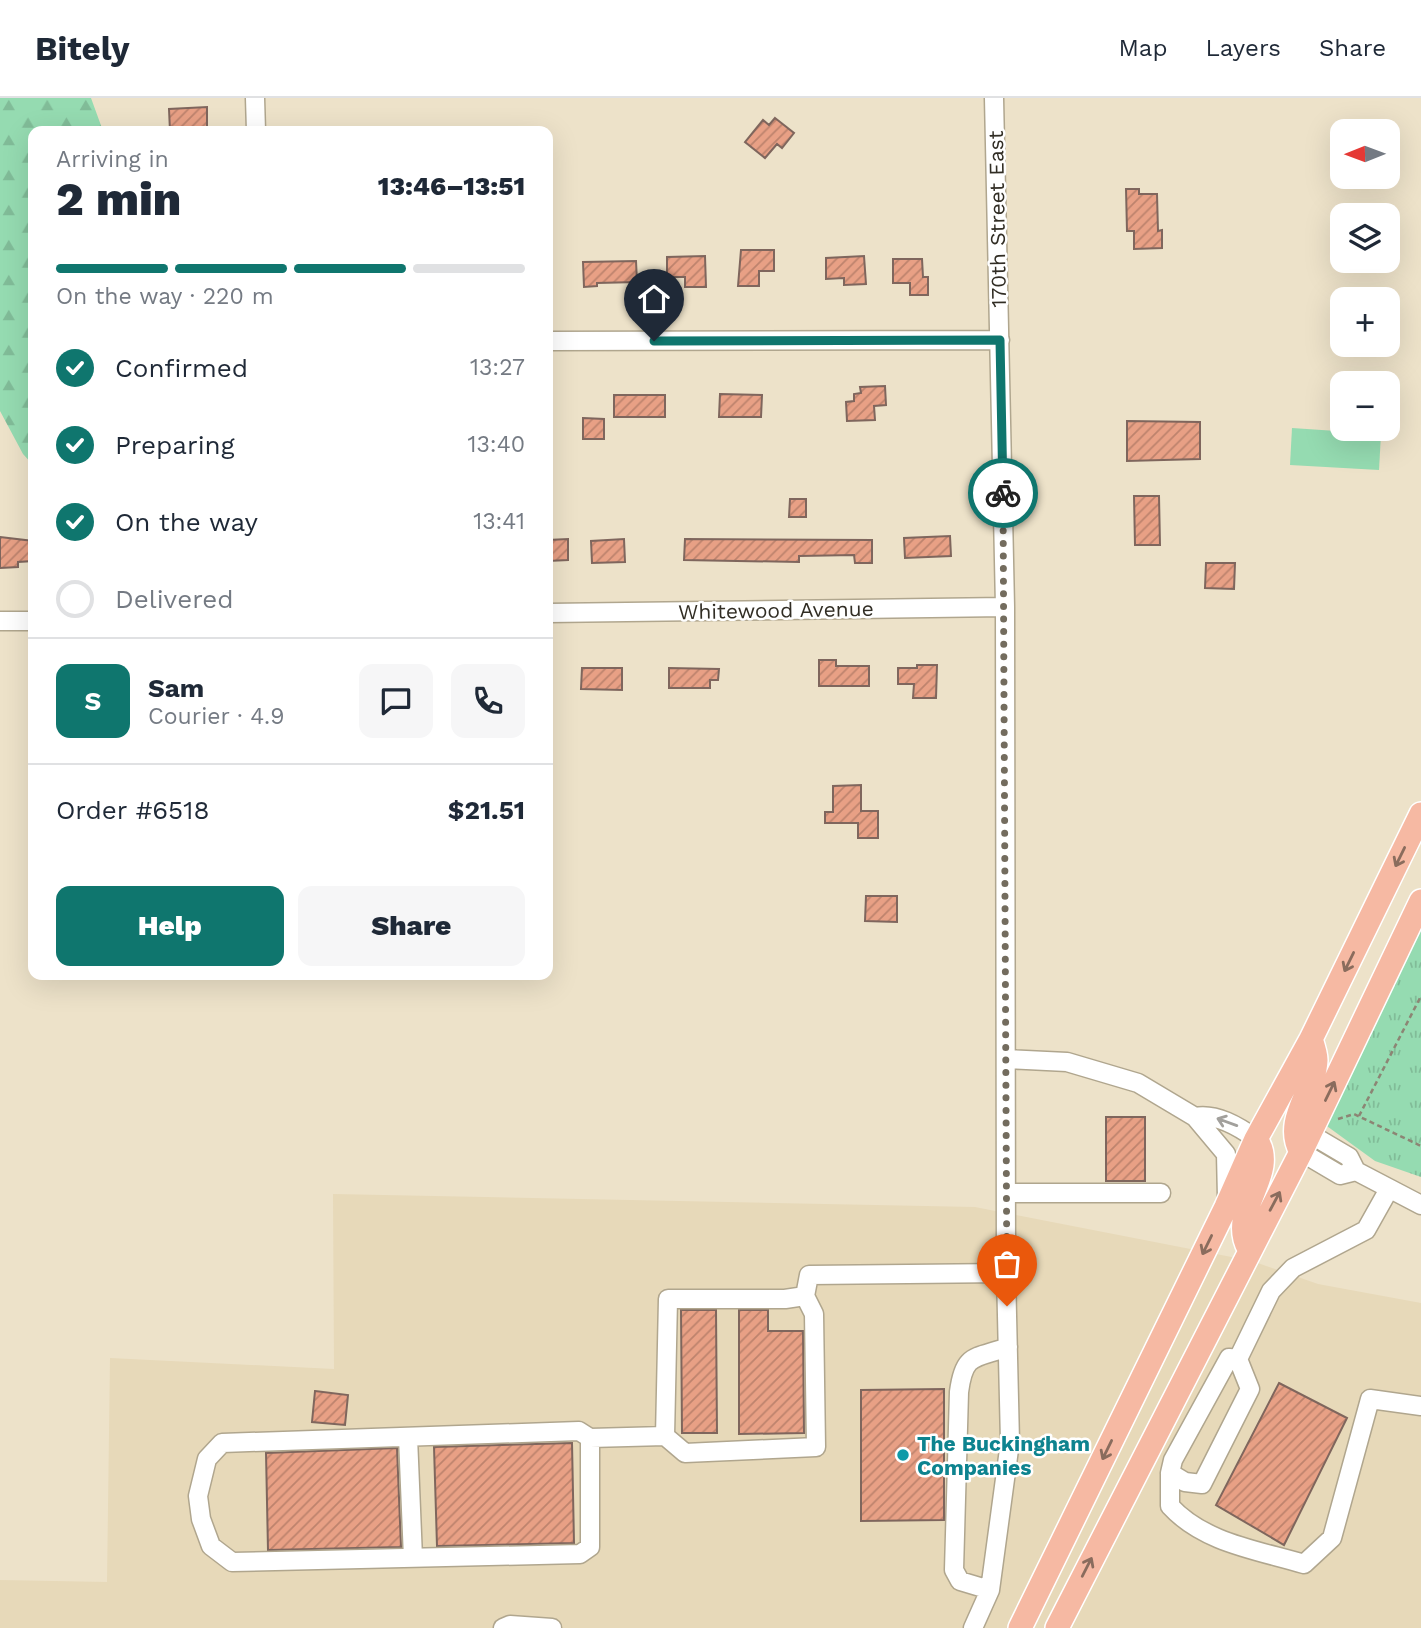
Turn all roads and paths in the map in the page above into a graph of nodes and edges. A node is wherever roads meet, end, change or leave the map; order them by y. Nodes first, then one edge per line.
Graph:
1 (255, 98) edge
2 (994, 98) edge
3 (256, 126) edge
4 (1000, 340) junction
5 (553, 341) edge
6 (1005, 607) junction
7 (553, 614) edge
8 (0, 621) edge
9 (28, 621) edge
10 (1421, 814) edge
11 (1421, 901) edge
12 (1421, 996) edge
13 (1311, 1039) junction
14 (1006, 1059) junction
15 (1195, 1116) junction
16 (1359, 1116) junction
17 (1337, 1120) dead end
18 (1256, 1139) junction
19 (1305, 1143) junction
20 (1421, 1146) edge
21 (1389, 1189) junction
22 (1006, 1193) junction
23 (1161, 1193) dead end
24 (1421, 1205) edge
25 (1226, 1207) junction
26 (1249, 1249) junction
27 (1006, 1273) junction
28 (805, 1296) junction
29 (1008, 1347) junction
30 (1238, 1359) junction
31 (1421, 1406) edge
32 (665, 1436) junction
33 (408, 1437) junction
34 (590, 1438) junction
35 (1170, 1473) junction
36 (414, 1558) junction
37 (990, 1590) junction
38 (503, 1628) edge
39 (552, 1628) edge
40 (973, 1628) edge
41 (1020, 1628) edge
42 (1056, 1628) edge

1 - 3 street
2 - 4 street, 170th Street East
4 - 5 street
4 - 6 street, 170th Street East
6 - 7 street, Whitewood Avenue
6 - 14 street, 170th Street East
8 - 9 street
10 -> 13 main road
19 -> 11 main road
12 - 16 path
13 - 18 main road
13 - 19 main road
14 - 15 street
14 - 22 street, 170th Street East
18 -> 15 street
15 - 25 street
16 - 17 path
16 - 20 path
18 - 25 main road
18 - 26 main road
19 - 21 street
26 -> 19 main road
21 - 24 street
21 - 30 street
22 - 23 street
22 - 27 street, 170th Street East
25 -> 41 main road
42 -> 26 main road
27 - 28 street
27 - 29 street, 170th Street East
28 - 32 street
28 - 32 street
29 - 37 street, 170th Street East
29 - 37 street
30 - 35 street
30 - 35 street
31 - 35 street
32 - 34 street
33 - 34 street
33 - 36 street
33 - 36 street
34 - 36 street
37 - 40 street, 170th Street East
38 - 39 street

